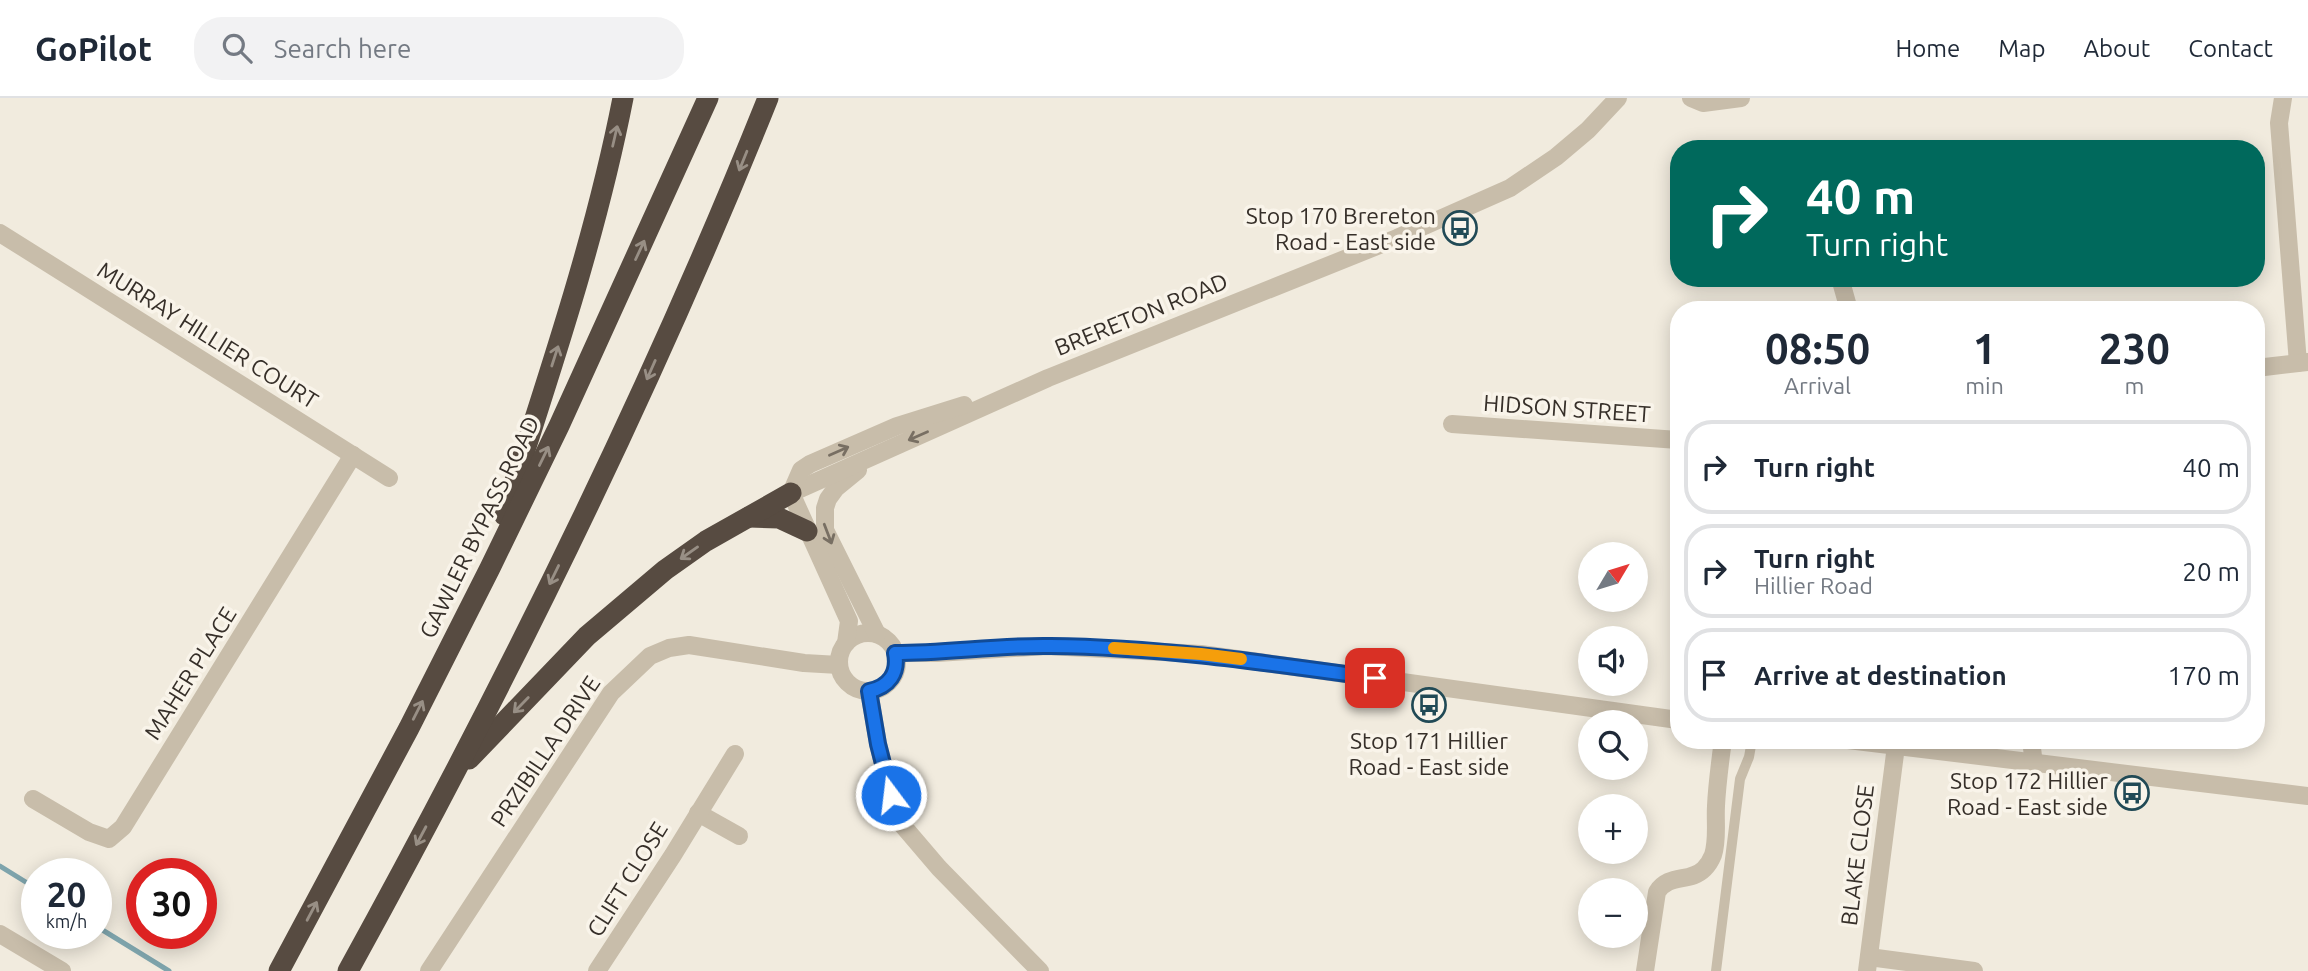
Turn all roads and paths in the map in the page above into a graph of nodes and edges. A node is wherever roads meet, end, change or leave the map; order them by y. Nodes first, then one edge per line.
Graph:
1 (623, 98) edge
2 (708, 98) edge
3 (768, 98) edge
4 (1618, 98) edge
5 (1691, 98) edge
6 (1741, 98) edge
7 (2283, 98) edge
8 (0, 233) edge
9 (2303, 363) edge
10 (2265, 367) edge
11 (1048, 379) junction
12 (1452, 424) dead end
13 (1670, 439) edge
14 (890, 448) junction
15 (353, 455) junction
16 (389, 478) dead end
17 (791, 493) junction
18 (747, 517) junction
19 (807, 531) junction
20 (482, 584) junction
21 (877, 634) junction
22 (846, 643) junction
23 (895, 653) junction
24 (839, 665) junction
25 (869, 691) junction
26 (1670, 719) edge
27 (1722, 749) edge
28 (1750, 749) edge
29 (1896, 749) edge
30 (1919, 749) edge
31 (2032, 749) edge
32 (735, 754) dead end
33 (2034, 764) junction
34 (453, 776) junction
35 (2308, 796) edge
36 (33, 799) dead end
37 (698, 813) junction
38 (739, 836) dead end
39 (0, 933) edge
40 (1868, 964) edge
41 (62, 971) edge
42 (279, 971) edge
43 (348, 971) edge
44 (429, 971) edge
45 (597, 971) edge
46 (1040, 971) edge
47 (1645, 971) edge
48 (1716, 971) edge
49 (1975, 971) edge

20 -> 1 highway
20 -> 2 highway, GAWLER BYPASS ROAD
3 -> 34 highway
4 - 11 street, BRERETON ROAD
5 - 6 street
7 - 9 street
8 - 15 street, MURRAY HILLIER COURT
9 - 10 street
11 -> 14 street, BRERETON ROAD
17 -> 11 street, BRERETON ROAD
12 - 13 street, HIDSON STREET
14 - 17 street, BRERETON ROAD
14 -> 21 street, BRERETON ROAD
15 - 16 street, MURRAY HILLIER COURT
15 - 36 street, MAHER PLACE
17 - 18 highway
17 - 19 street
18 - 19 highway
18 -> 34 highway
19 - 22 street
42 -> 20 highway, GAWLER BYPASS ROAD
21 - 22 street
21 - 23 street
22 - 24 street
23 - 25 street
23 - 26 street
24 - 25 street
24 - 44 street, PRZIBILLA DRIVE
25 - 46 street
27 - 47 street
28 - 48 lane
29 - 40 street, BLAKE CLOSE
30 - 33 street
31 - 33 street
32 - 37 street, CLIFT CLOSE
33 - 35 street
34 -> 43 highway
37 - 38 street, CLIFT CLOSE
37 - 45 street, CLIFT CLOSE
39 - 41 street
40 - 49 street

